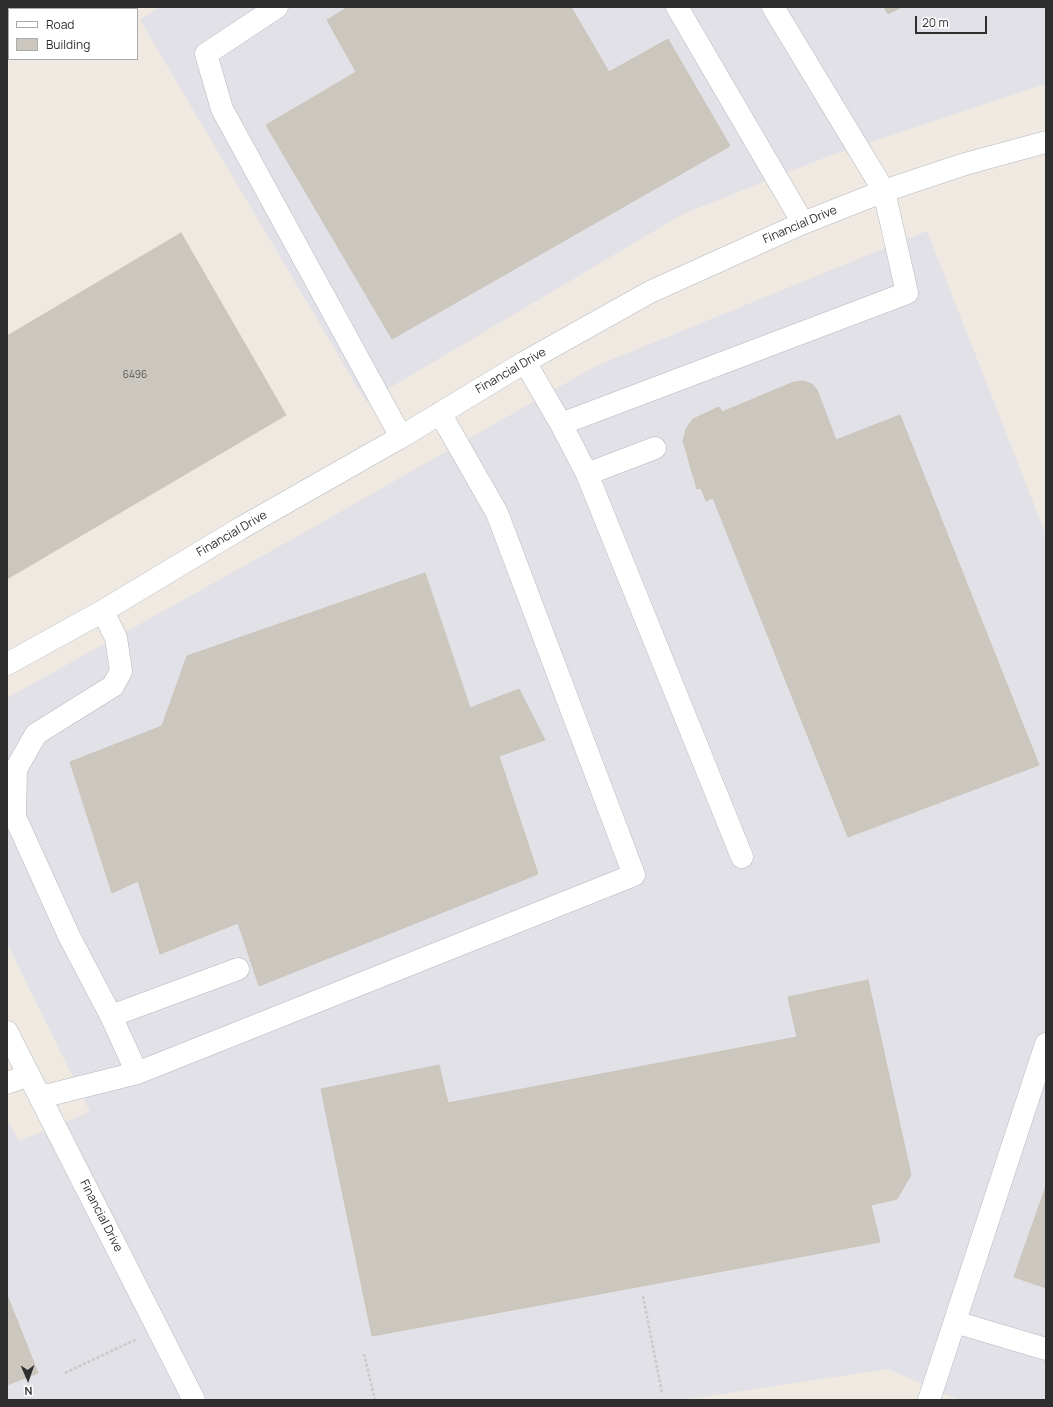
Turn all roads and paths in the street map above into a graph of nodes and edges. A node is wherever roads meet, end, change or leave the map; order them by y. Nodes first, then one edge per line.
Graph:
1 (277, 7) edge
2 (678, 7) edge
3 (773, 7) edge
4 (788, 17) edge
5 (1046, 142) edge
6 (884, 191) junction
7 (803, 223) junction
8 (525, 362) junction
9 (440, 413) junction
10 (561, 424) junction
11 (401, 437) junction
12 (655, 448) dead end
13 (586, 474) junction
14 (103, 611) junction
15 (7, 664) edge
16 (742, 857) dead end
17 (238, 969) dead end
18 (111, 1016) junction
19 (7, 1032) edge
20 (1046, 1044) edge
21 (137, 1073) junction
22 (29, 1075) junction
23 (7, 1083) edge
24 (41, 1097) junction
25 (643, 1296) dead end
26 (955, 1322) junction
27 (158, 1329) junction
28 (1046, 1349) edge
29 (364, 1354) dead end
30 (65, 1373) dead end
31 (662, 1393) dead end
32 (194, 1400) edge
33 (374, 1400) edge
34 (929, 1400) edge

1 - 11 street
2 - 7 street
3 - 4 street
4 - 6 street
5 - 6 street, Financial Drive
6 - 7 street, Financial Drive
6 - 10 street
7 - 8 street, Financial Drive
8 - 9 street, Financial Drive
8 - 10 street
9 - 11 street, Financial Drive
9 - 21 street
10 - 13 street
11 - 14 street, Financial Drive
12 - 13 street
13 - 16 street
14 - 15 street, Financial Drive
14 - 18 street
17 - 18 street
18 - 21 street
19 - 22 street, Financial Drive
20 - 26 street
21 - 24 street
22 - 23 street
22 - 24 street, Financial Drive
24 - 27 street, Financial Drive
25 - 31 path
26 - 28 street
26 - 34 street
27 - 30 path
27 - 32 street, Financial Drive
29 - 33 path

